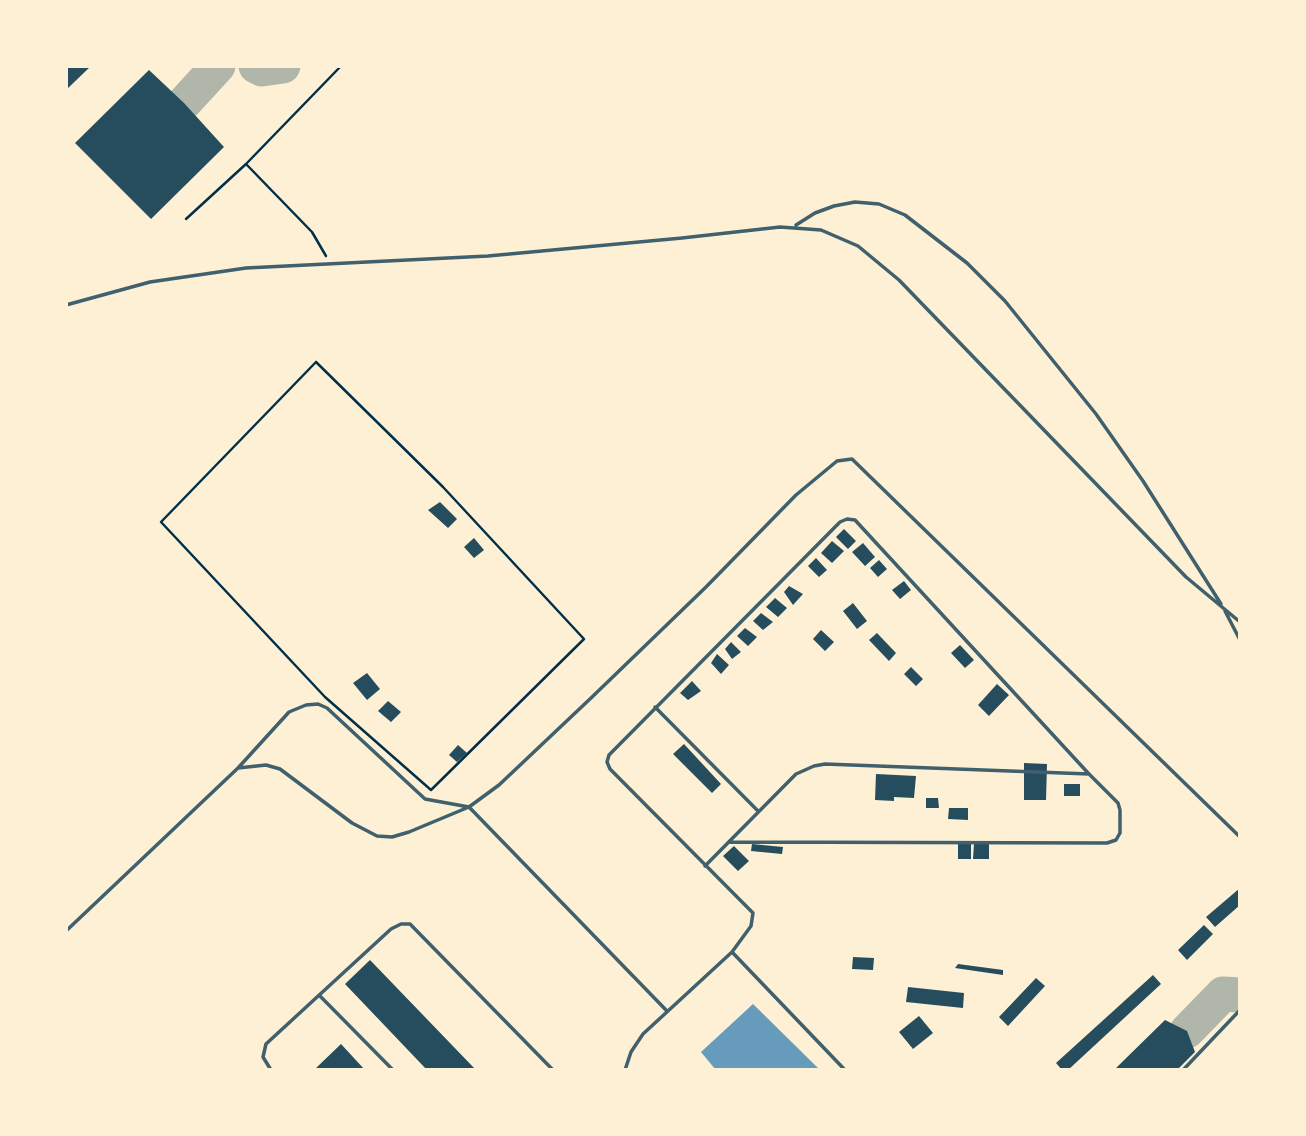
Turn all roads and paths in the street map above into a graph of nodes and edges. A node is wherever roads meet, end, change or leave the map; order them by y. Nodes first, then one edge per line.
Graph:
1 (341, 66) edge
2 (246, 164) junction
3 (186, 219) dead end
4 (794, 226) junction
5 (329, 265) junction
6 (66, 305) edge
7 (1224, 608) junction
8 (1240, 622) edge
9 (1240, 640) edge
10 (326, 697) joint
11 (655, 707) junction
12 (238, 768) junction
13 (1089, 774) junction
14 (469, 807) junction
15 (758, 811) junction
16 (1240, 837) edge
17 (729, 842) junction
18 (705, 866) junction
19 (66, 931) edge
20 (732, 952) junction
21 (319, 995) junction
22 (666, 1010) junction
23 (1240, 1010) edge
24 (271, 1069) edge
25 (393, 1069) edge
26 (553, 1069) edge
27 (625, 1069) edge
28 (845, 1069) edge
29 (1183, 1069) edge

1 - 2 path
2 - 3 path
2 - 5 path
4 - 5 lane
4 - 7 lane
4 - 7 lane
5 - 6 lane
7 - 8 lane
7 - 9 lane
10 - 10 path
11 - 13 lane
11 - 15 lane
11 - 18 lane
12 - 14 lane
12 - 14 lane
12 - 19 lane
13 - 15 lane
13 - 17 lane
14 - 16 lane
14 - 22 lane
15 - 17 lane
17 - 18 lane
18 - 20 lane
20 - 22 lane
20 - 28 lane
21 - 24 lane
21 - 25 lane
21 - 26 lane
22 - 27 lane
23 - 29 lane

